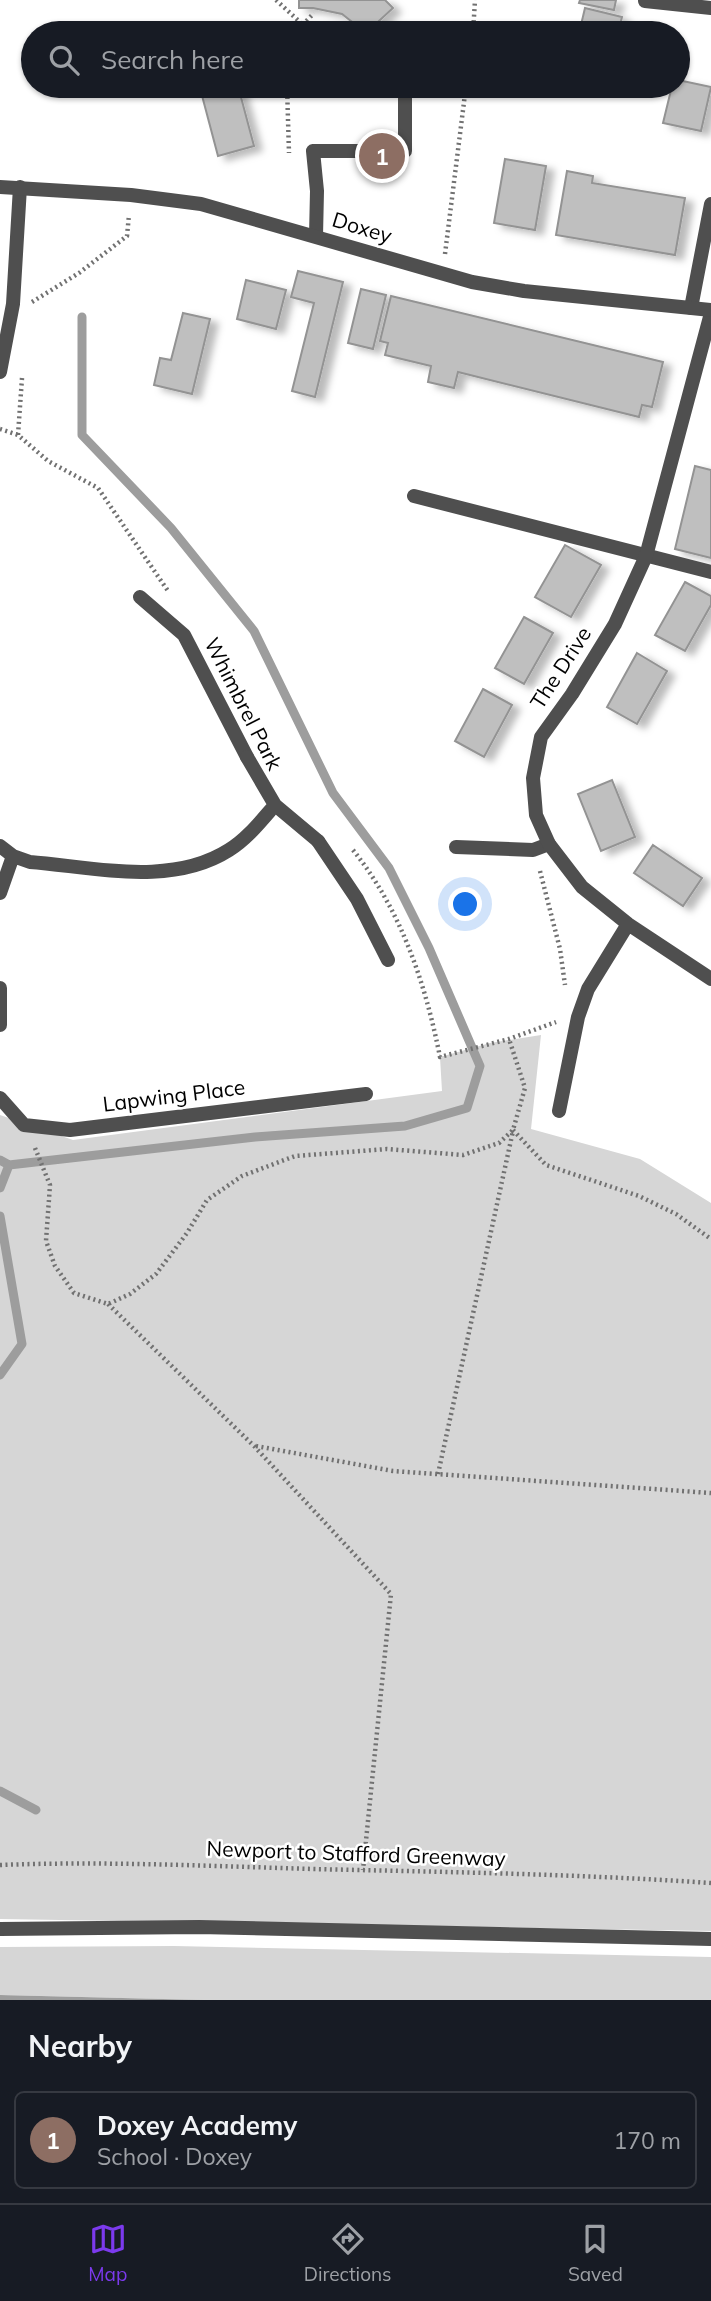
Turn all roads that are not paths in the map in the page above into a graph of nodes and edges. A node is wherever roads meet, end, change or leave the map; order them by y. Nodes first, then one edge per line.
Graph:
1 (645, 1) edge
2 (711, 8) edge
3 (405, 98) edge
4 (0, 187) edge
5 (19, 187) junction
6 (711, 204) edge
7 (316, 236) junction
8 (691, 308) junction
9 (711, 311) edge
10 (0, 372) edge
11 (414, 496) dead end
12 (646, 556) junction
13 (711, 572) edge
14 (141, 597) dead end
15 (275, 805) junction
16 (548, 844) junction
17 (0, 846) edge
18 (456, 847) dead end
19 (12, 856) junction
20 (0, 893) edge
21 (628, 924) junction
22 (388, 960) dead end
23 (711, 979) edge
24 (0, 988) edge
25 (0, 1025) edge
26 (366, 1094) dead end
27 (0, 1098) edge
28 (559, 1111) dead end
29 (0, 1929) edge
30 (711, 1939) edge

1 - 2 street
3 - 7 street
4 - 5 street, Doxey
5 - 7 street, Doxey
5 - 10 street
6 - 8 street
7 - 8 street, Doxey
8 - 9 street, Doxey
9 - 12 street, The Drive
11 - 12 street
12 - 13 street
12 - 16 street, The Drive
14 - 15 street, Whimbrel Park
15 - 19 street
15 - 22 street, Whimbrel Park
16 - 18 street
16 - 21 street, The Drive
17 - 19 street
19 - 20 street
21 - 23 street, The Drive
21 - 28 street
24 - 25 street
26 - 27 street, Lapwing Place
29 - 30 street

